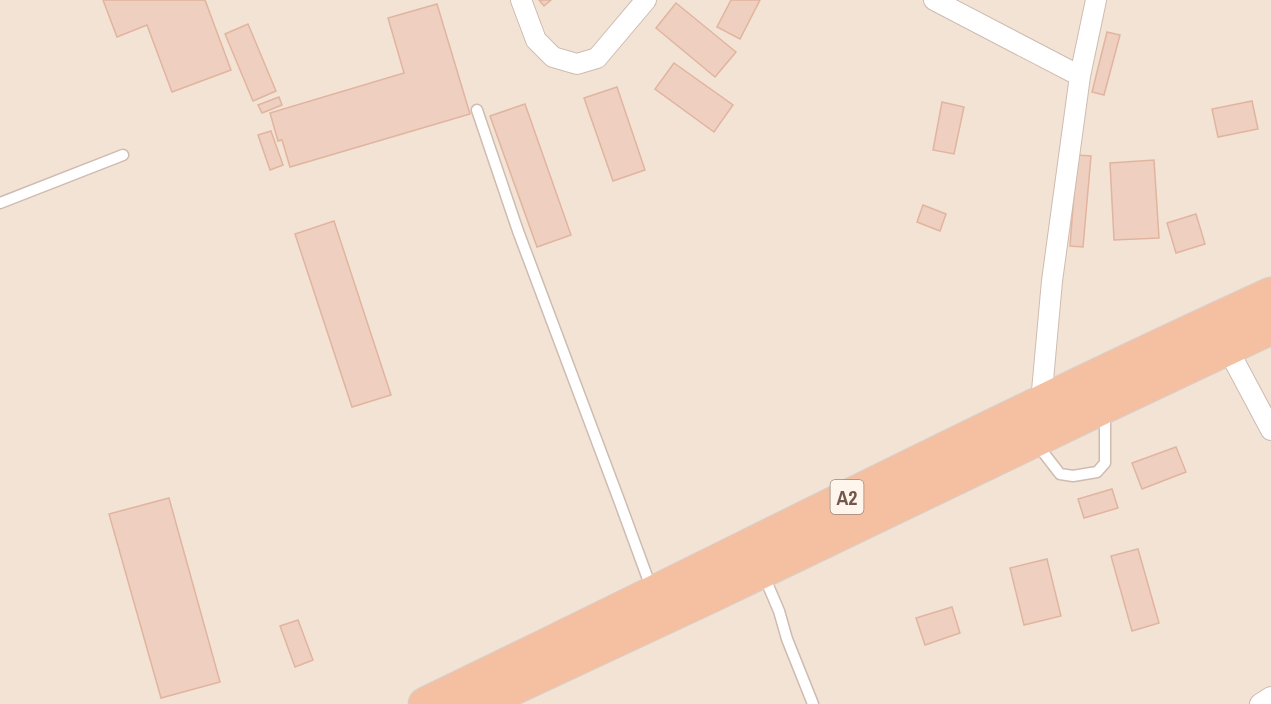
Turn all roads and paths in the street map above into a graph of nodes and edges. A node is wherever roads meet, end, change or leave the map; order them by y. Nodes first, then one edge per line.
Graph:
1 (521, 0) edge
2 (646, 0) edge
3 (934, 0) edge
4 (1095, 0) edge
5 (1080, 76) junction
6 (477, 110) dead end
7 (123, 155) dead end
8 (0, 203) edge
9 (1271, 294) edge
10 (1271, 328) edge
11 (1221, 334) junction
12 (1041, 402) junction
13 (1104, 406) junction
14 (1271, 430) edge
15 (1034, 440) junction
16 (762, 571) junction
17 (653, 593) junction
18 (1271, 698) edge
19 (499, 700) edge
20 (425, 704) edge
21 (813, 704) edge
22 (1260, 704) edge

1 - 2 street
3 - 5 street
4 - 5 street
5 - 12 street
6 - 17 lane
7 - 8 lane
9 - 11 highway, A2
10 - 11 highway, A2
11 - 12 highway, A2
11 - 13 highway, A2
11 - 14 street
12 - 17 highway, A2
13 - 15 highway, A2
13 - 15 lane
15 - 16 highway, A2
16 - 19 highway, A2
16 - 21 lane
17 - 20 highway, A2
18 - 22 street

